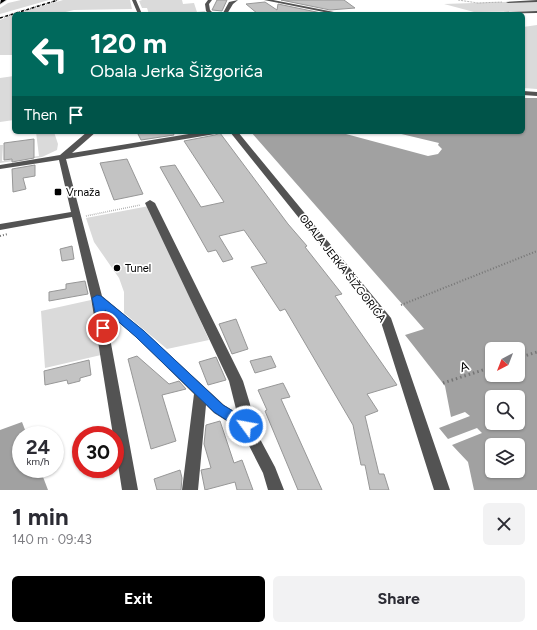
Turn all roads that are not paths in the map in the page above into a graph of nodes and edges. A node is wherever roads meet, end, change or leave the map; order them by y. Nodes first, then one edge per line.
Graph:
1 (4, 0) edge
2 (134, 0) edge
3 (210, 0) edge
4 (236, 0) edge
5 (267, 0) edge
6 (537, 0) edge
7 (508, 2) road end
8 (0, 3) edge
9 (139, 12) edge
10 (209, 12) edge
11 (226, 12) edge
12 (331, 12) edge
13 (525, 12) edge
14 (537, 12) edge
15 (525, 93) edge
16 (537, 94) edge
17 (90, 134) edge
18 (203, 134) edge
19 (236, 134) edge
20 (62, 157) junction
21 (0, 167) edge
22 (150, 203) road end
23 (76, 216) junction
24 (0, 228) edge
25 (97, 298) junction
26 (201, 392) junction
27 (246, 426) junction
28 (130, 490) edge
29 (190, 490) edge
30 (276, 490) edge
31 (442, 490) edge

1 - 8 main road
2 - 9 street
3 - 10 street
4 - 11 street
5 - 12 street
6 - 7 street
13 - 14 street
15 - 16 street
17 - 20 street
18 - 20 street
19 - 31 street, OBALA JERKA ŠIŽGORIĆA
20 - 21 street
20 - 23 street
22 - 27 street
23 - 24 street
23 - 25 street
25 - 26 street
25 - 28 street
26 - 27 street
26 - 29 street
27 - 30 street

